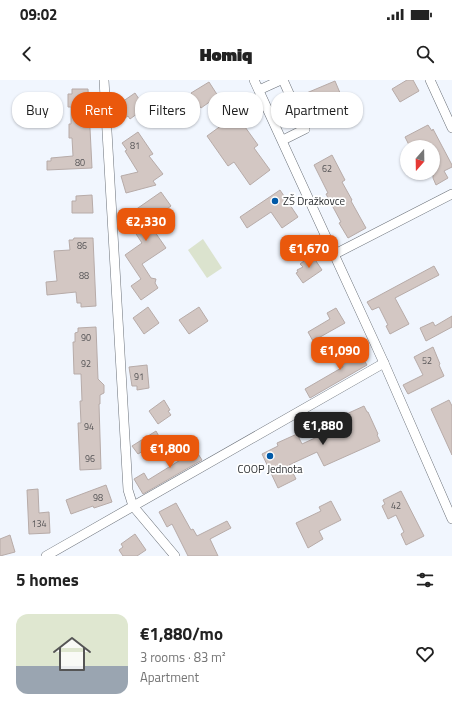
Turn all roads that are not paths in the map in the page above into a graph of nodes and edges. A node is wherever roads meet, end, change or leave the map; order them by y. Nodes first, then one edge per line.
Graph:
1 (104, 80) edge
2 (254, 80) edge
3 (282, 80) edge
4 (430, 80) edge
5 (259, 90) junction
6 (452, 128) edge
7 (283, 140) junction
8 (452, 194) edge
9 (335, 254) junction
10 (384, 363) junction
11 (134, 506) junction
12 (452, 519) edge
13 (46, 556) edge
14 (175, 556) edge

1 - 11 street
2 - 5 street
3 - 5 street
3 - 7 street
4 - 6 street
5 - 7 street
7 - 9 street
8 - 9 street
9 - 10 street
10 - 11 street
10 - 12 street
11 - 13 street
11 - 14 street

